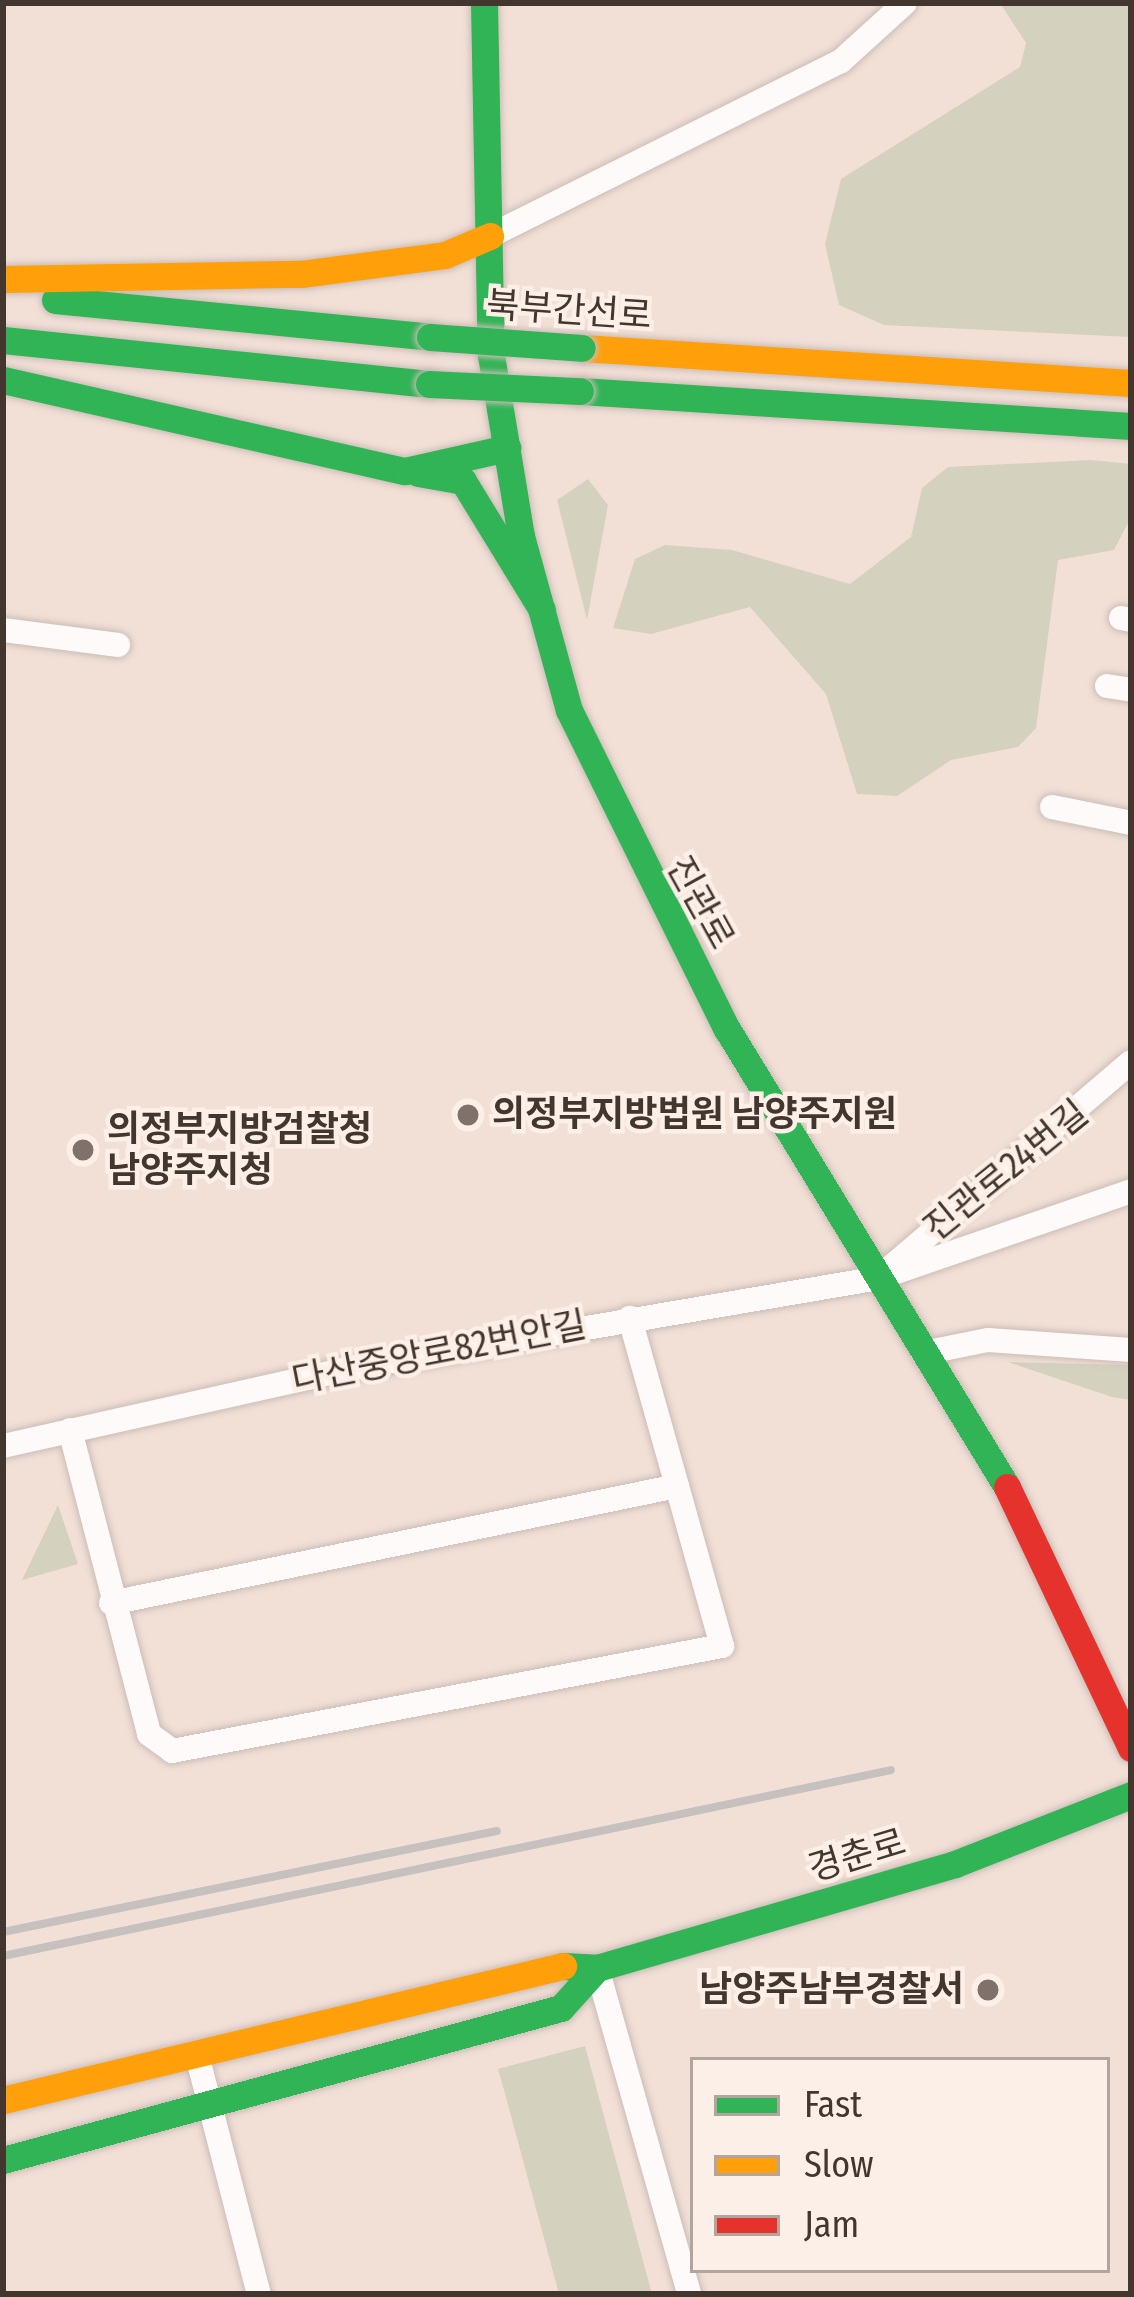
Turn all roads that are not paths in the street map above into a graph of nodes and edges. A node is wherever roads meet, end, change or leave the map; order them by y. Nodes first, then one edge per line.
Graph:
1 (484, 3) edge
2 (905, 3) edge
3 (490, 236) junction
4 (3, 279) edge
5 (3, 293) edge
6 (3, 340) edge
7 (3, 380) edge
8 (1131, 383) edge
9 (1131, 426) edge
10 (507, 448) junction
11 (405, 471) junction
12 (542, 610) junction
13 (3, 629) edge
14 (118, 645) dead end
15 (1052, 807) dead end
16 (1131, 823) edge
17 (1131, 1062) edge
18 (1131, 1191) edge
19 (879, 1278) junction
20 (630, 1318) junction
21 (1131, 1350) edge
22 (923, 1353) junction
23 (70, 1430) junction
24 (3, 1446) edge
25 (677, 1486) junction
26 (111, 1603) junction
27 (1131, 1748) edge
28 (1131, 1795) edge
29 (597, 1968) junction
30 (197, 2056) junction
31 (3, 2100) edge
32 (209, 2103) junction
33 (3, 2160) edge
34 (259, 2294) edge
35 (689, 2294) edge

1 - 3 main road, 진관로
2 - 3 street
3 - 4 main road
3 - 10 main road, 진관로
5 - 8 main road, 북부간선로, bridge
6 - 9 main road, bridge
7 - 11 main road
10 - 11 main road
10 - 12 main road, 진관로
11 - 12 main road
12 - 19 main road, 진관로
13 - 14 street
15 - 16 street
17 - 19 street, 진관로24번길
18 - 19 street, 다산중앙로82번안길
19 - 20 street, 다산중앙로82번안길
19 - 22 main road, 진관로
20 - 23 street, 다산중앙로82번안길
20 - 25 street
21 - 22 street
22 - 27 main road, 진관로
23 - 24 street, 다산중앙로82번안길
23 - 26 street
25 - 26 street
25 - 26 street
28 - 29 main road, 경춘로
29 - 30 main road, 경춘로
29 - 32 main road, 경춘로
29 - 35 street
30 - 31 main road, 경춘로
30 - 32 street
32 - 33 main road, 경춘로
32 - 34 street

